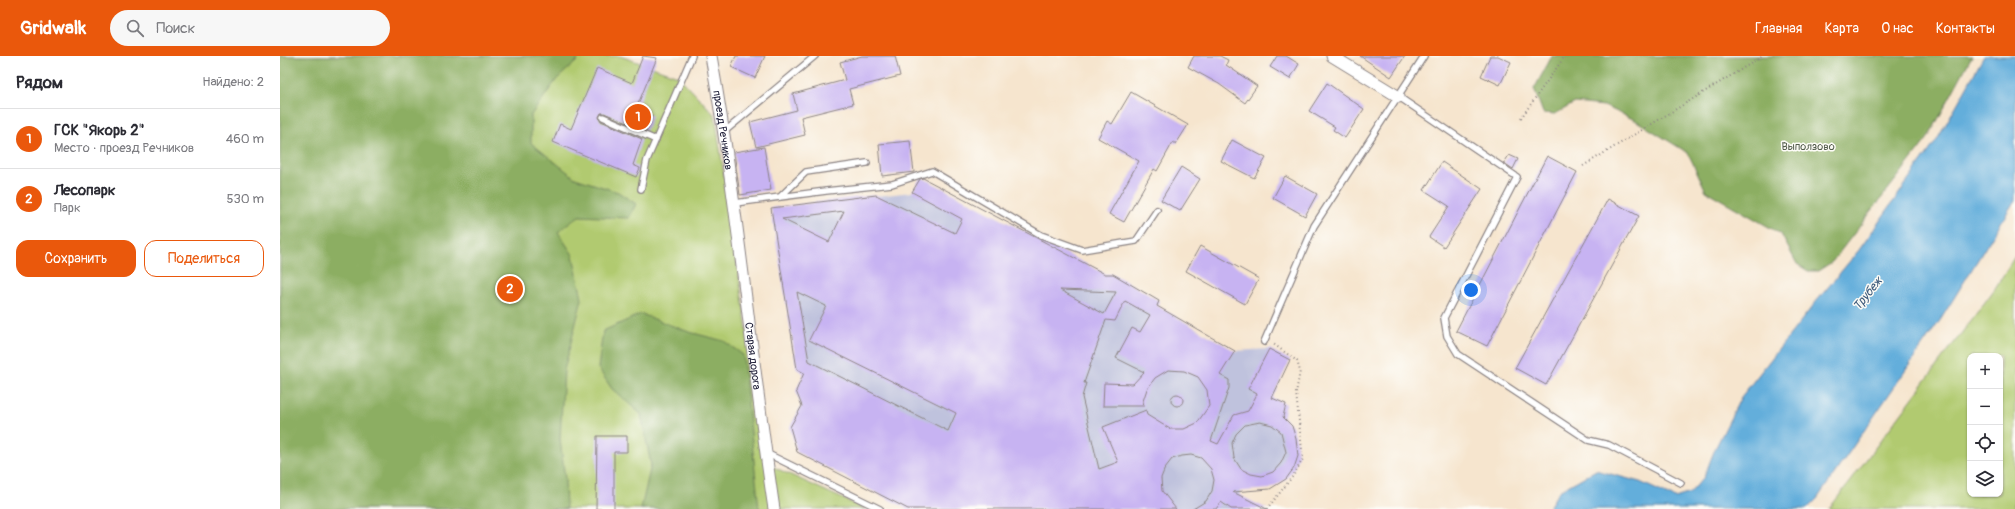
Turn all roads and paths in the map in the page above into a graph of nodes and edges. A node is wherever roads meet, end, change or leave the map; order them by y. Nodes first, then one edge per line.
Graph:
1 (691, 56) edge
2 (712, 56) edge
3 (815, 56) edge
4 (1332, 56) edge
5 (1424, 56) edge
6 (1565, 56) edge
7 (1763, 56) edge
8 (1399, 96) junction
9 (603, 117) dead end
10 (1521, 118) dead end
11 (724, 132) junction
12 (656, 140) junction
13 (867, 163) dead end
14 (1584, 166) dead end
15 (641, 189) dead end
16 (779, 197) junction
17 (735, 204) junction
18 (1157, 210) dead end
19 (1265, 341) joint
20 (765, 453) junction
21 (1681, 483) dead end
22 (774, 509) edge
23 (880, 509) edge
24 (1267, 509) edge

1 - 12 lane
2 - 11 street, проезд Речников
3 - 11 lane
4 - 8 street
5 - 8 lane
6 - 10 path
7 - 14 path
8 - 19 lane
8 - 21 lane
9 - 12 lane
11 - 17 street, проезд Речников
12 - 15 lane
13 - 16 lane
16 - 17 lane
16 - 18 lane
17 - 20 street, Старая дорога
19 - 24 path
20 - 22 street, Старая дорога
20 - 23 lane

